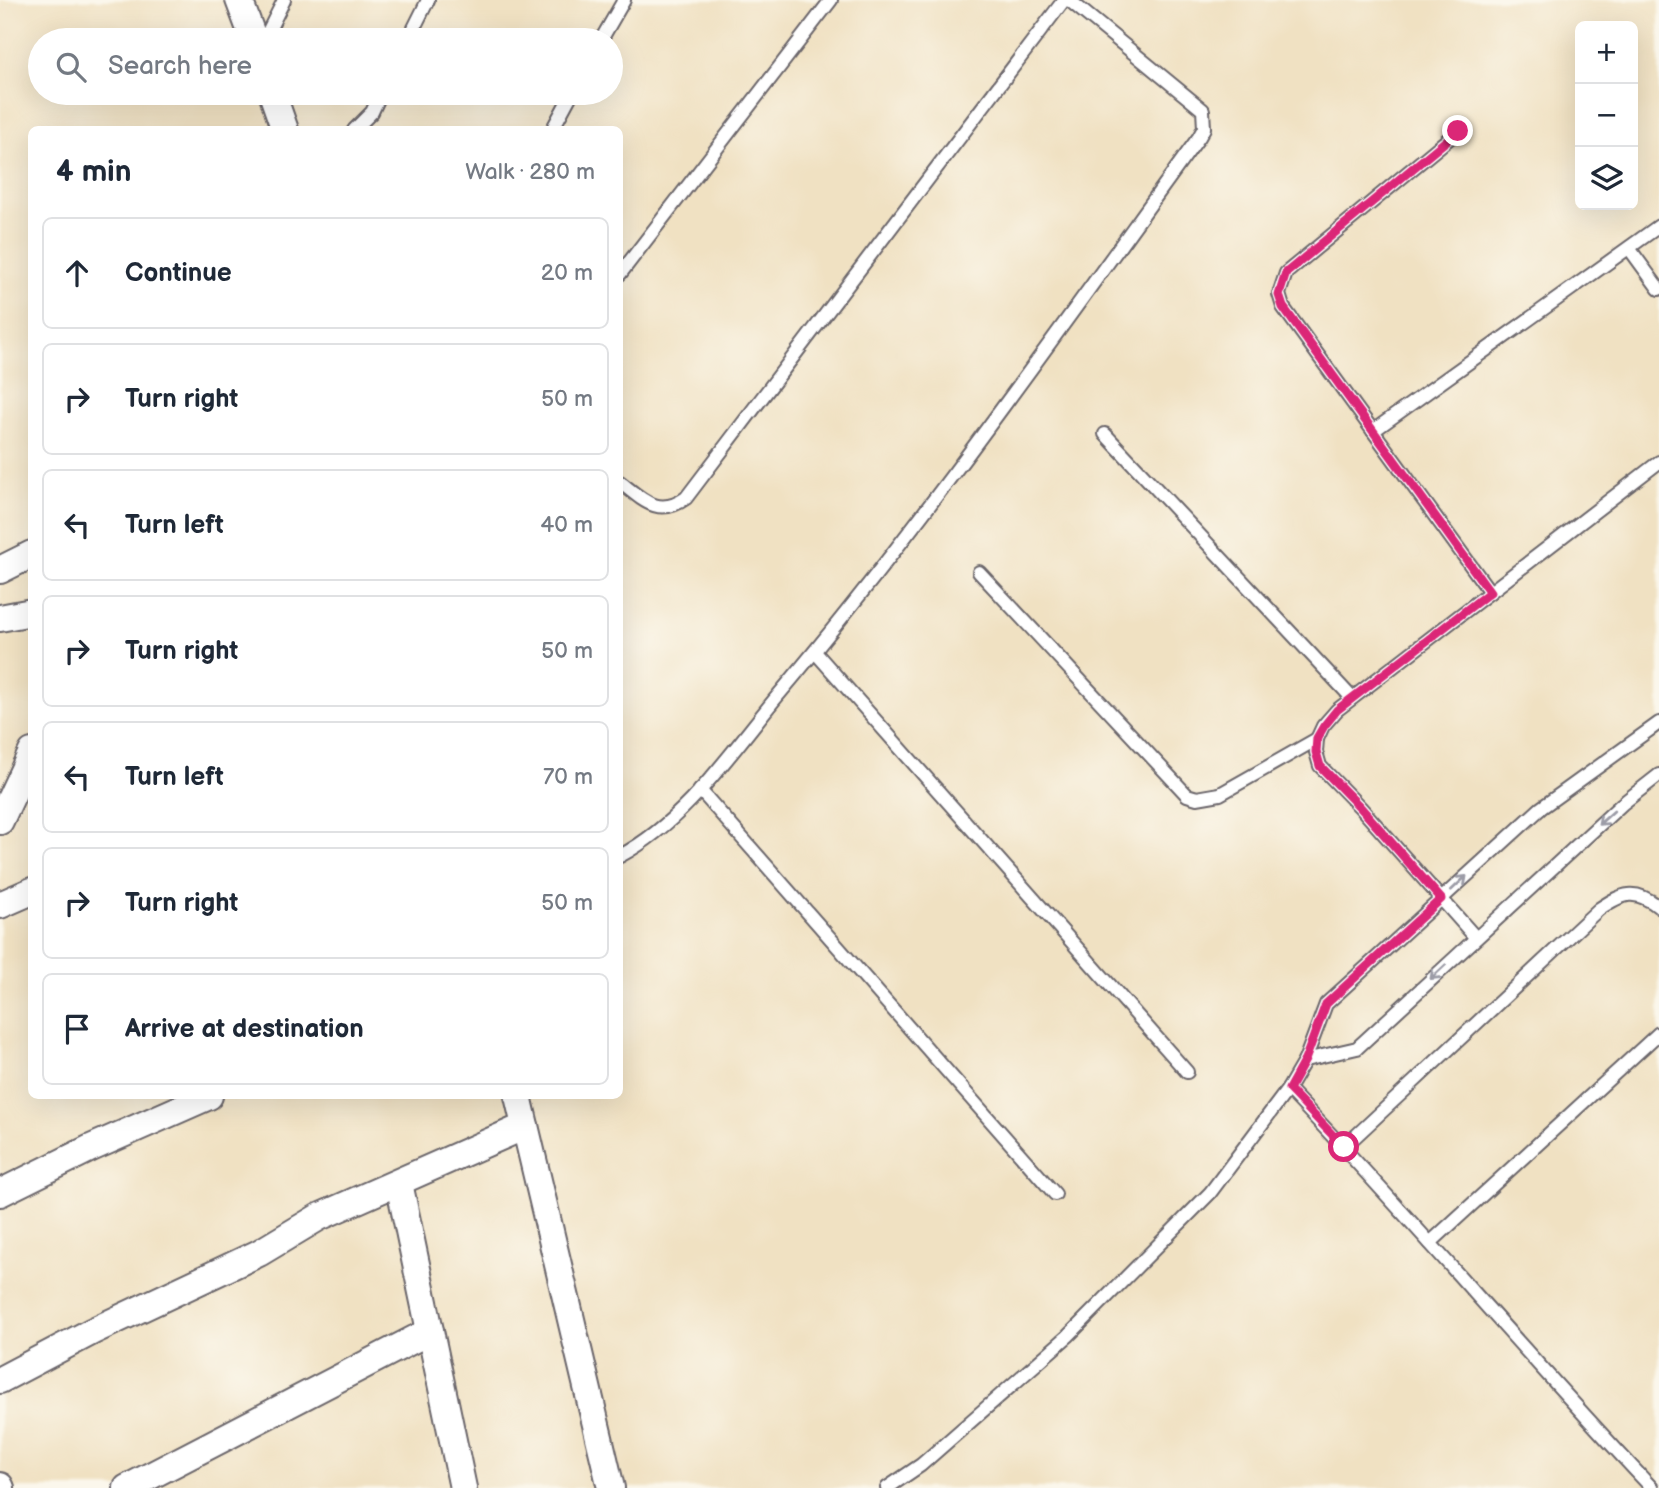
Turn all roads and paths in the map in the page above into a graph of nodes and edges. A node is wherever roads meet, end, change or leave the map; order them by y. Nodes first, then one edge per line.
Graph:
1 (239, 0) edge
2 (284, 0) edge
3 (428, 0) edge
4 (624, 0) edge
5 (831, 0) edge
6 (1067, 0) edge
7 (250, 28) edge
8 (270, 28) edge
9 (414, 28) edge
10 (608, 28) edge
11 (276, 105) edge
12 (375, 105) edge
13 (566, 105) edge
14 (284, 126) edge
15 (358, 126) edge
16 (554, 126) edge
17 (1458, 131) dead end
18 (1659, 226) edge
19 (1629, 248) junction
20 (623, 270) edge
21 (1659, 289) edge
22 (1373, 431) junction
23 (1105, 434) dead end
24 (1659, 461) edge
25 (623, 484) edge
26 (28, 556) edge
27 (0, 570) edge
28 (979, 572) dead end
29 (1490, 592) junction
30 (28, 613) edge
31 (0, 618) edge
32 (815, 653) junction
33 (1352, 698) junction
34 (1659, 723) edge
35 (1317, 738) junction
36 (28, 761) edge
37 (1659, 775) edge
38 (701, 790) junction
39 (0, 821) edge
40 (623, 854) edge
41 (28, 893) edge
42 (1441, 899) junction
43 (0, 905) edge
44 (1659, 907) edge
45 (1476, 938) junction
46 (1659, 1033) edge
47 (1305, 1060) junction
48 (1187, 1072) dead end
49 (1288, 1089) junction
50 (202, 1099) edge
51 (519, 1099) edge
52 (525, 1126) junction
53 (1344, 1147) junction
54 (399, 1183) junction
55 (0, 1194) edge
56 (1055, 1194) dead end
57 (1430, 1243) junction
58 (430, 1332) junction
59 (0, 1380) edge
60 (127, 1488) edge
61 (463, 1488) edge
62 (611, 1488) edge
63 (887, 1488) edge
64 (1652, 1488) edge

1 - 7 street
2 - 8 lane
3 - 9 lane
4 - 10 lane
5 - 20 lane
6 - 25 lane
6 - 32 lane
11 - 14 street
12 - 15 lane
13 - 16 lane
17 - 22 lane
18 - 19 lane
19 - 21 lane
19 - 22 lane
22 - 29 lane
23 - 33 lane
24 - 29 lane
26 - 27 street
28 - 35 lane
29 - 33 lane
30 - 31 street
32 - 38 lane
32 - 48 lane
33 - 35 lane
42 -> 34 lane
35 - 42 lane
36 - 39 street
37 -> 45 lane
38 - 40 lane
38 - 56 lane
41 - 43 street
42 - 45 lane
42 - 47 lane
44 - 53 lane
45 -> 47 lane
46 - 57 lane
47 - 49 lane
49 - 53 lane
49 - 63 lane
50 - 55 street
51 - 52 street
52 - 54 street
52 - 62 street
53 - 57 lane
54 - 58 street
54 - 59 street
57 - 64 lane
58 - 60 street
58 - 61 street

